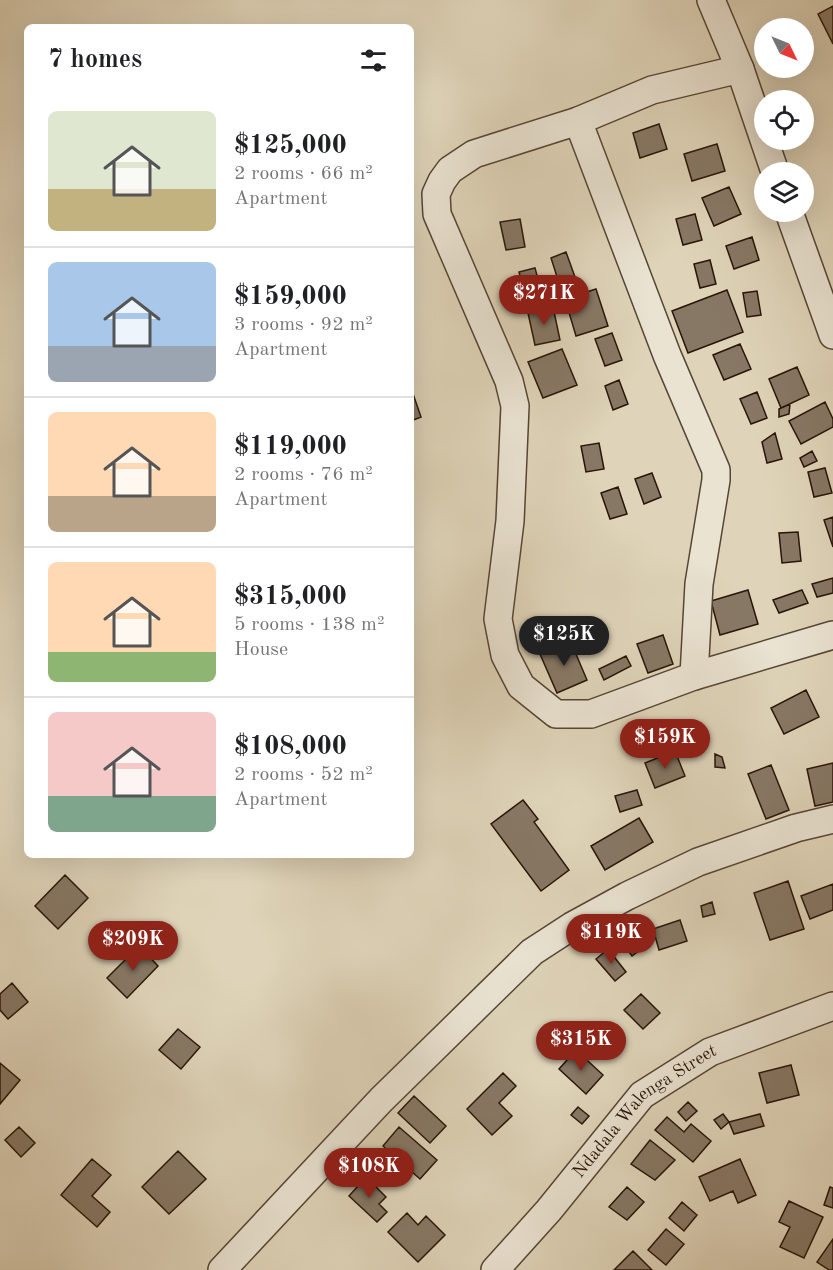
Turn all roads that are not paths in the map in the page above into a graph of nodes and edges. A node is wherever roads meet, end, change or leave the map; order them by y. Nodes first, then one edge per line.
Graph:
1 (711, 0) edge
2 (740, 69) junction
3 (578, 121) junction
4 (772, 162) edge
5 (793, 222) edge
6 (833, 335) edge
7 (833, 635) edge
8 (694, 676) junction
9 (833, 819) edge
10 (833, 1006) edge
11 (222, 1270) edge
12 (495, 1270) edge

1 - 2 street
2 - 3 street
2 - 4 street
3 - 8 street
3 - 8 street
5 - 6 street
7 - 8 street
9 - 11 street
10 - 12 street, Ndadala Walenga Street

